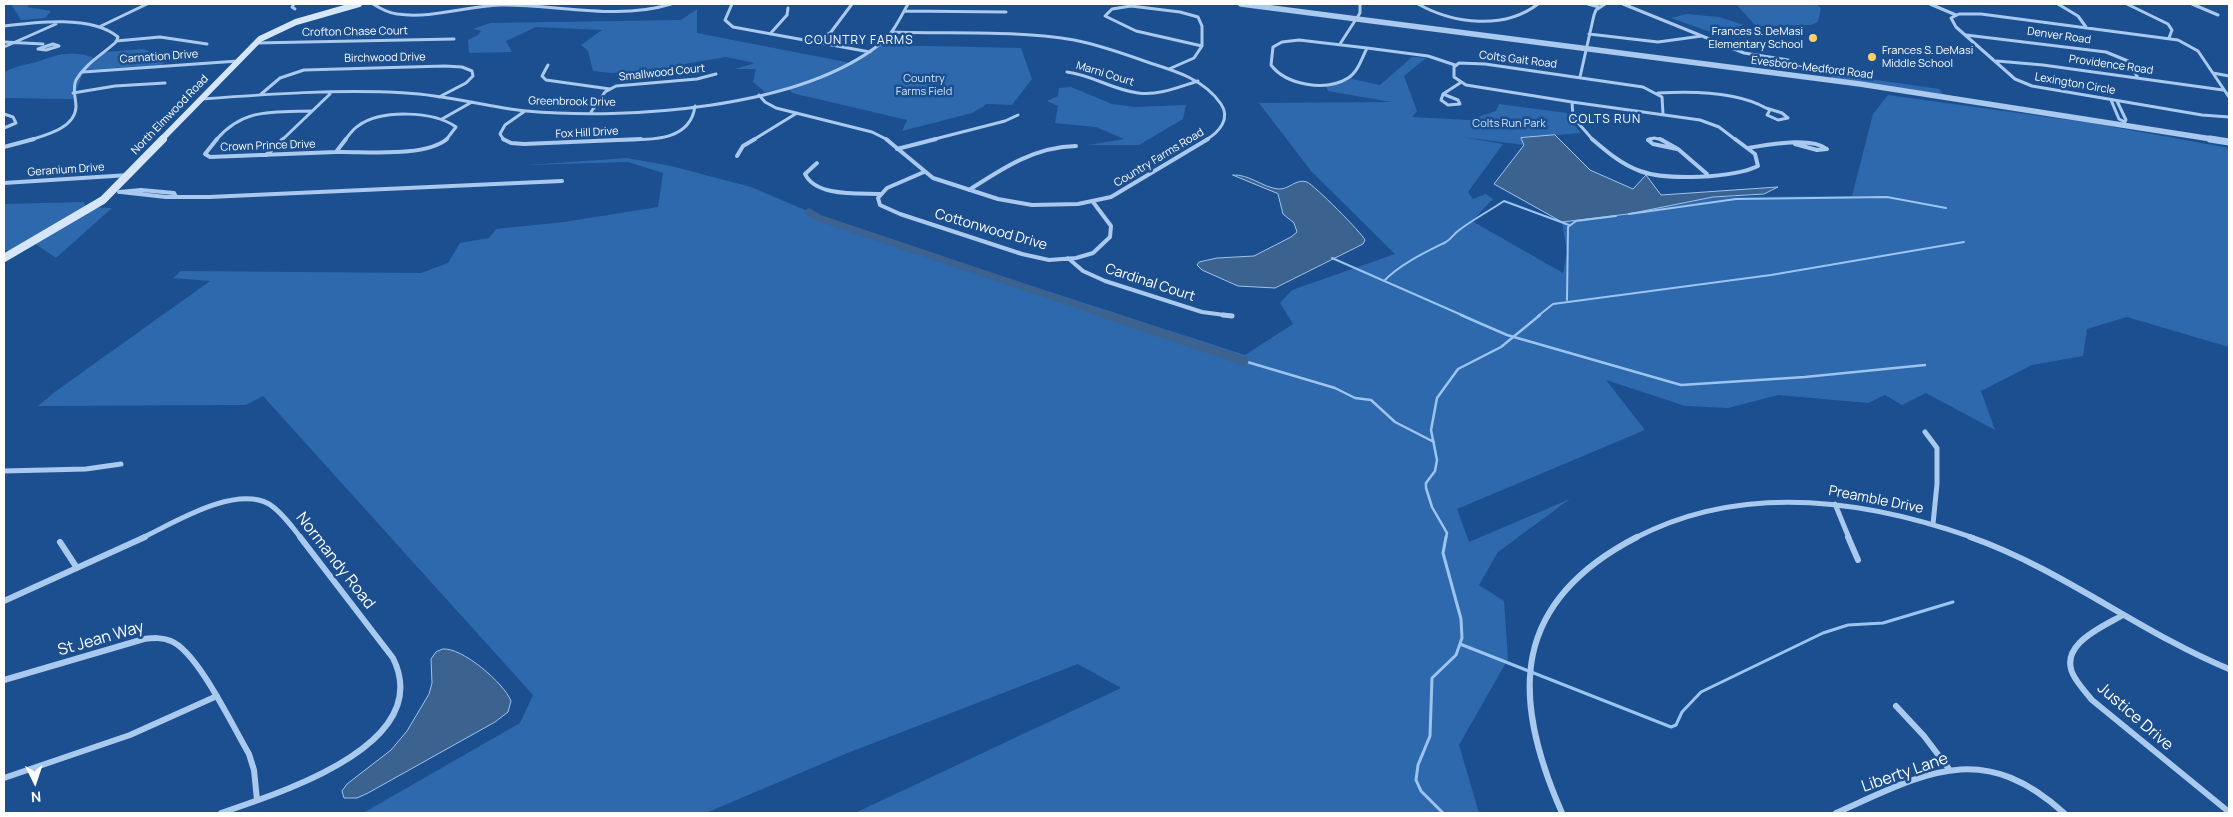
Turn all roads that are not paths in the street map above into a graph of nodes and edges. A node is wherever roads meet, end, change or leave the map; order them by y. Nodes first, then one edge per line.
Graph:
1 (147, 4) edge
2 (294, 4) edge
3 (359, 4) edge
4 (373, 4) edge
5 (573, 4) edge
6 (672, 4) edge
7 (732, 4) edge
8 (852, 4) edge
9 (908, 4) edge
10 (1241, 4) edge
11 (1360, 4) edge
12 (1418, 4) edge
13 (1538, 4) edge
14 (1588, 4) edge
15 (1605, 4) edge
16 (1623, 4) edge
17 (1930, 4) edge
18 (2058, 4) edge
19 (2127, 4) edge
20 (2192, 4) edge
21 (476, 5) edge
22 (569, 7) junction
23 (1600, 7) junction
24 (788, 8) dead end
25 (294, 9) dead end
26 (904, 11) junction
27 (1006, 12) dead end
28 (2218, 14) dead end
29 (1956, 15) junction
30 (1356, 19) junction
31 (59, 23) junction
32 (4, 26) edge
33 (99, 27) junction
34 (2086, 27) junction
35 (892, 32) junction
36 (770, 34) junction
37 (1589, 34) junction
38 (1966, 35) junction
39 (1702, 36) junction
40 (2169, 38) junction
41 (454, 39) dead end
42 (116, 41) junction
43 (4, 42) edge
44 (15, 42) junction
45 (256, 42) junction
46 (816, 42) junction
47 (207, 44) dead end
48 (1340, 44) junction
49 (46, 45) junction
50 (1202, 46) junction
51 (4, 47) edge
52 (1367, 48) junction
53 (1586, 49) junction
54 (871, 52) junction
55 (239, 60) junction
56 (1788, 60) dead end
57 (1997, 62) junction
58 (548, 65) dead end
59 (1455, 65) junction
60 (1168, 69) junction
61 (84, 70) junction
62 (1066, 72) dead end
63 (2213, 73) junction
64 (716, 74) dead end
65 (2229, 76) edge
66 (1580, 77) junction
67 (2138, 78) junction
68 (1198, 81) junction
69 (165, 83) dead end
70 (1460, 83) junction
71 (610, 89) junction
72 (2223, 90) junction
73 (73, 92) junction
74 (331, 93) junction
75 (1658, 93) junction
76 (1443, 94) junction
77 (259, 95) junction
78 (759, 95) junction
79 (439, 97) junction
80 (2229, 97) edge
81 (202, 99) junction
82 (2111, 100) junction
83 (2117, 101) junction
84 (472, 102) junction
85 (1572, 102) junction
86 (695, 106) junction
87 (1764, 107) junction
88 (525, 110) junction
89 (311, 111) junction
90 (591, 112) junction
91 (4, 114) edge
92 (797, 114) junction
93 (1663, 114) junction
94 (1018, 115) dead end
95 (2229, 117) edge
96 (442, 119) junction
97 (2123, 122) junction
98 (4, 128) edge
99 (2229, 142) edge
100 (1796, 144) junction
101 (1076, 146) dead end
102 (4, 147) edge
103 (897, 148) junction
104 (1746, 148) junction
105 (1677, 150) junction
106 (336, 152) junction
107 (266, 155) junction
108 (738, 156) dead end
109 (817, 163) dead end
110 (924, 172) junction
111 (129, 174) junction
112 (1707, 174) junction
113 (562, 180) dead end
114 (4, 183) edge
115 (969, 190) junction
116 (111, 192) junction
117 (880, 194) junction
118 (1093, 202) junction
119 (4, 258) edge
120 (1068, 258) junction
121 (1232, 316) dead end
122 (1925, 432) dead end
123 (121, 464) dead end
124 (4, 471) edge
125 (1835, 504) junction
126 (1933, 524) junction
127 (60, 542) dead end
128 (1858, 560) dead end
129 (76, 568) junction
130 (4, 602) edge
131 (2123, 615) junction
132 (2229, 669) edge
133 (4, 680) edge
134 (217, 696) junction
135 (1896, 706) dead end
136 (1949, 769) junction
137 (4, 778) edge
138 (258, 800) junction
139 (2229, 812) edge
140 (221, 813) edge
141 (1562, 813) edge
142 (1836, 813) edge
143 (2064, 813) edge

1 - 33 street
2 - 25 street
3 - 45 main road, North Elmwood Road
4 - 21 street
5 - 22 street
6 - 22 street
7 - 36 street
8 - 46 street
9 - 26 street, Greenbrook Drive
10 - 30 street, Evesboro-Medford Road
11 - 30 street
12 - 13 street
14 - 23 street
15 - 23 street
16 - 39 street
17 - 29 street
18 - 34 street
19 - 40 street
20 - 28 street
21 - 22 street
23 - 37 street
24 - 36 street
26 - 27 street
26 - 35 street, Greenbrook Drive
29 - 34 street
29 - 38 street, Lexington Circle
30 - 48 street
30 - 53 street, Evesboro-Medford Road
31 - 32 street
31 - 33 street
31 - 44 street
33 - 42 street
34 - 40 street
35 - 54 street, Greenbrook Drive
35 - 60 street, Country Farms Road
36 - 46 street
37 - 39 street
37 - 53 street
38 - 57 street, Lexington Circle
38 - 67 street, Denver Road
39 - 56 street
40 - 63 street
41 - 45 street, Crofton Chase Court
42 - 47 street
42 - 61 street
43 - 44 street
44 - 49 street
44 - 51 street
45 - 55 main road, North Elmwood Road
46 - 54 street
48 - 52 street
48 - 52 street
49 - 49 street
50 - 50 street
50 - 60 street
52 - 59 street
53 - 66 street
53 - 97 street, Evesboro-Medford Road
54 - 78 street, Greenbrook Drive
55 - 61 street, Carnation Drive
55 - 81 main road, North Elmwood Road
57 - 67 street, Providence Road
57 - 82 street, Lexington Circle
58 - 71 street
59 - 66 street, Colts Gait Road
59 - 70 street
60 - 68 street, Country Farms Road
61 - 73 street
62 - 68 street, Marni Court
63 - 65 street
63 - 72 street
64 - 71 street, Smallwood Court
66 - 75 street, Colts Gait Road
67 - 72 street, Providence Road
68 - 118 street, Country Farms Road
69 - 73 street
70 - 76 street
70 - 85 street
71 - 90 street, Smallwood Court
72 - 80 street
73 - 102 street
74 - 77 street, Greenbrook Drive
74 - 79 street, Greenbrook Drive
74 - 89 street
75 - 87 street, Colts Gait Road
75 - 93 street
76 - 76 street
77 - 79 street, Birchwood Drive
77 - 81 street, Greenbrook Drive
78 - 86 street, Greenbrook Drive
78 - 92 street, Country Farms Road
79 - 84 street, Greenbrook Drive
81 - 111 main road, North Elmwood Road
82 - 83 street, Lexington Circle
82 - 97 street
83 - 95 street, Lexington Circle
83 - 97 street
84 - 88 street, Greenbrook Drive
84 - 96 street
85 - 93 street
85 - 112 street
86 - 88 street, Fox Hill Drive
86 - 90 street, Greenbrook Drive
87 - 87 street, Colts Gait Road
88 - 90 street, Greenbrook Drive
89 - 107 street
89 - 107 street, Crown Prince Drive
91 - 98 street
92 - 103 street, Country Farms Road
92 - 108 street
93 - 104 street
94 - 103 street
96 - 106 street, Crown Prince Drive
96 - 106 street, Crown Prince Drive
97 - 99 street, Evesboro-Medford Road
100 - 100 street
100 - 104 street
101 - 115 street
103 - 110 street, Country Farms Road
104 - 112 street
105 - 105 street
105 - 112 street
106 - 107 street, Crown Prince Drive
109 - 117 street
110 - 115 street, Country Farms Road
110 - 117 street
111 - 114 street, Geranium Drive
111 - 116 main road, North Elmwood Road
113 - 116 street
115 - 118 street, Country Farms Road
116 - 119 main road, North Elmwood Road
117 - 120 street, Cottonwood Drive
118 - 120 street, Cottonwood Drive
120 - 121 street, Cardinal Court
122 - 126 street
123 - 124 street
125 - 126 street, Preamble Drive
125 - 128 street
125 - 141 street, Preamble Drive
126 - 131 street, Preamble Drive
127 - 129 street
129 - 130 street, Normandy Road
129 - 138 street, Normandy Road
131 - 132 street, Preamble Drive
131 - 139 street, Justice Drive
133 - 134 street, St Jean Way
134 - 137 street
134 - 138 street, St Jean Way
135 - 136 street
136 - 142 street, Liberty Lane
136 - 143 street, Liberty Lane
138 - 140 street, Normandy Road

